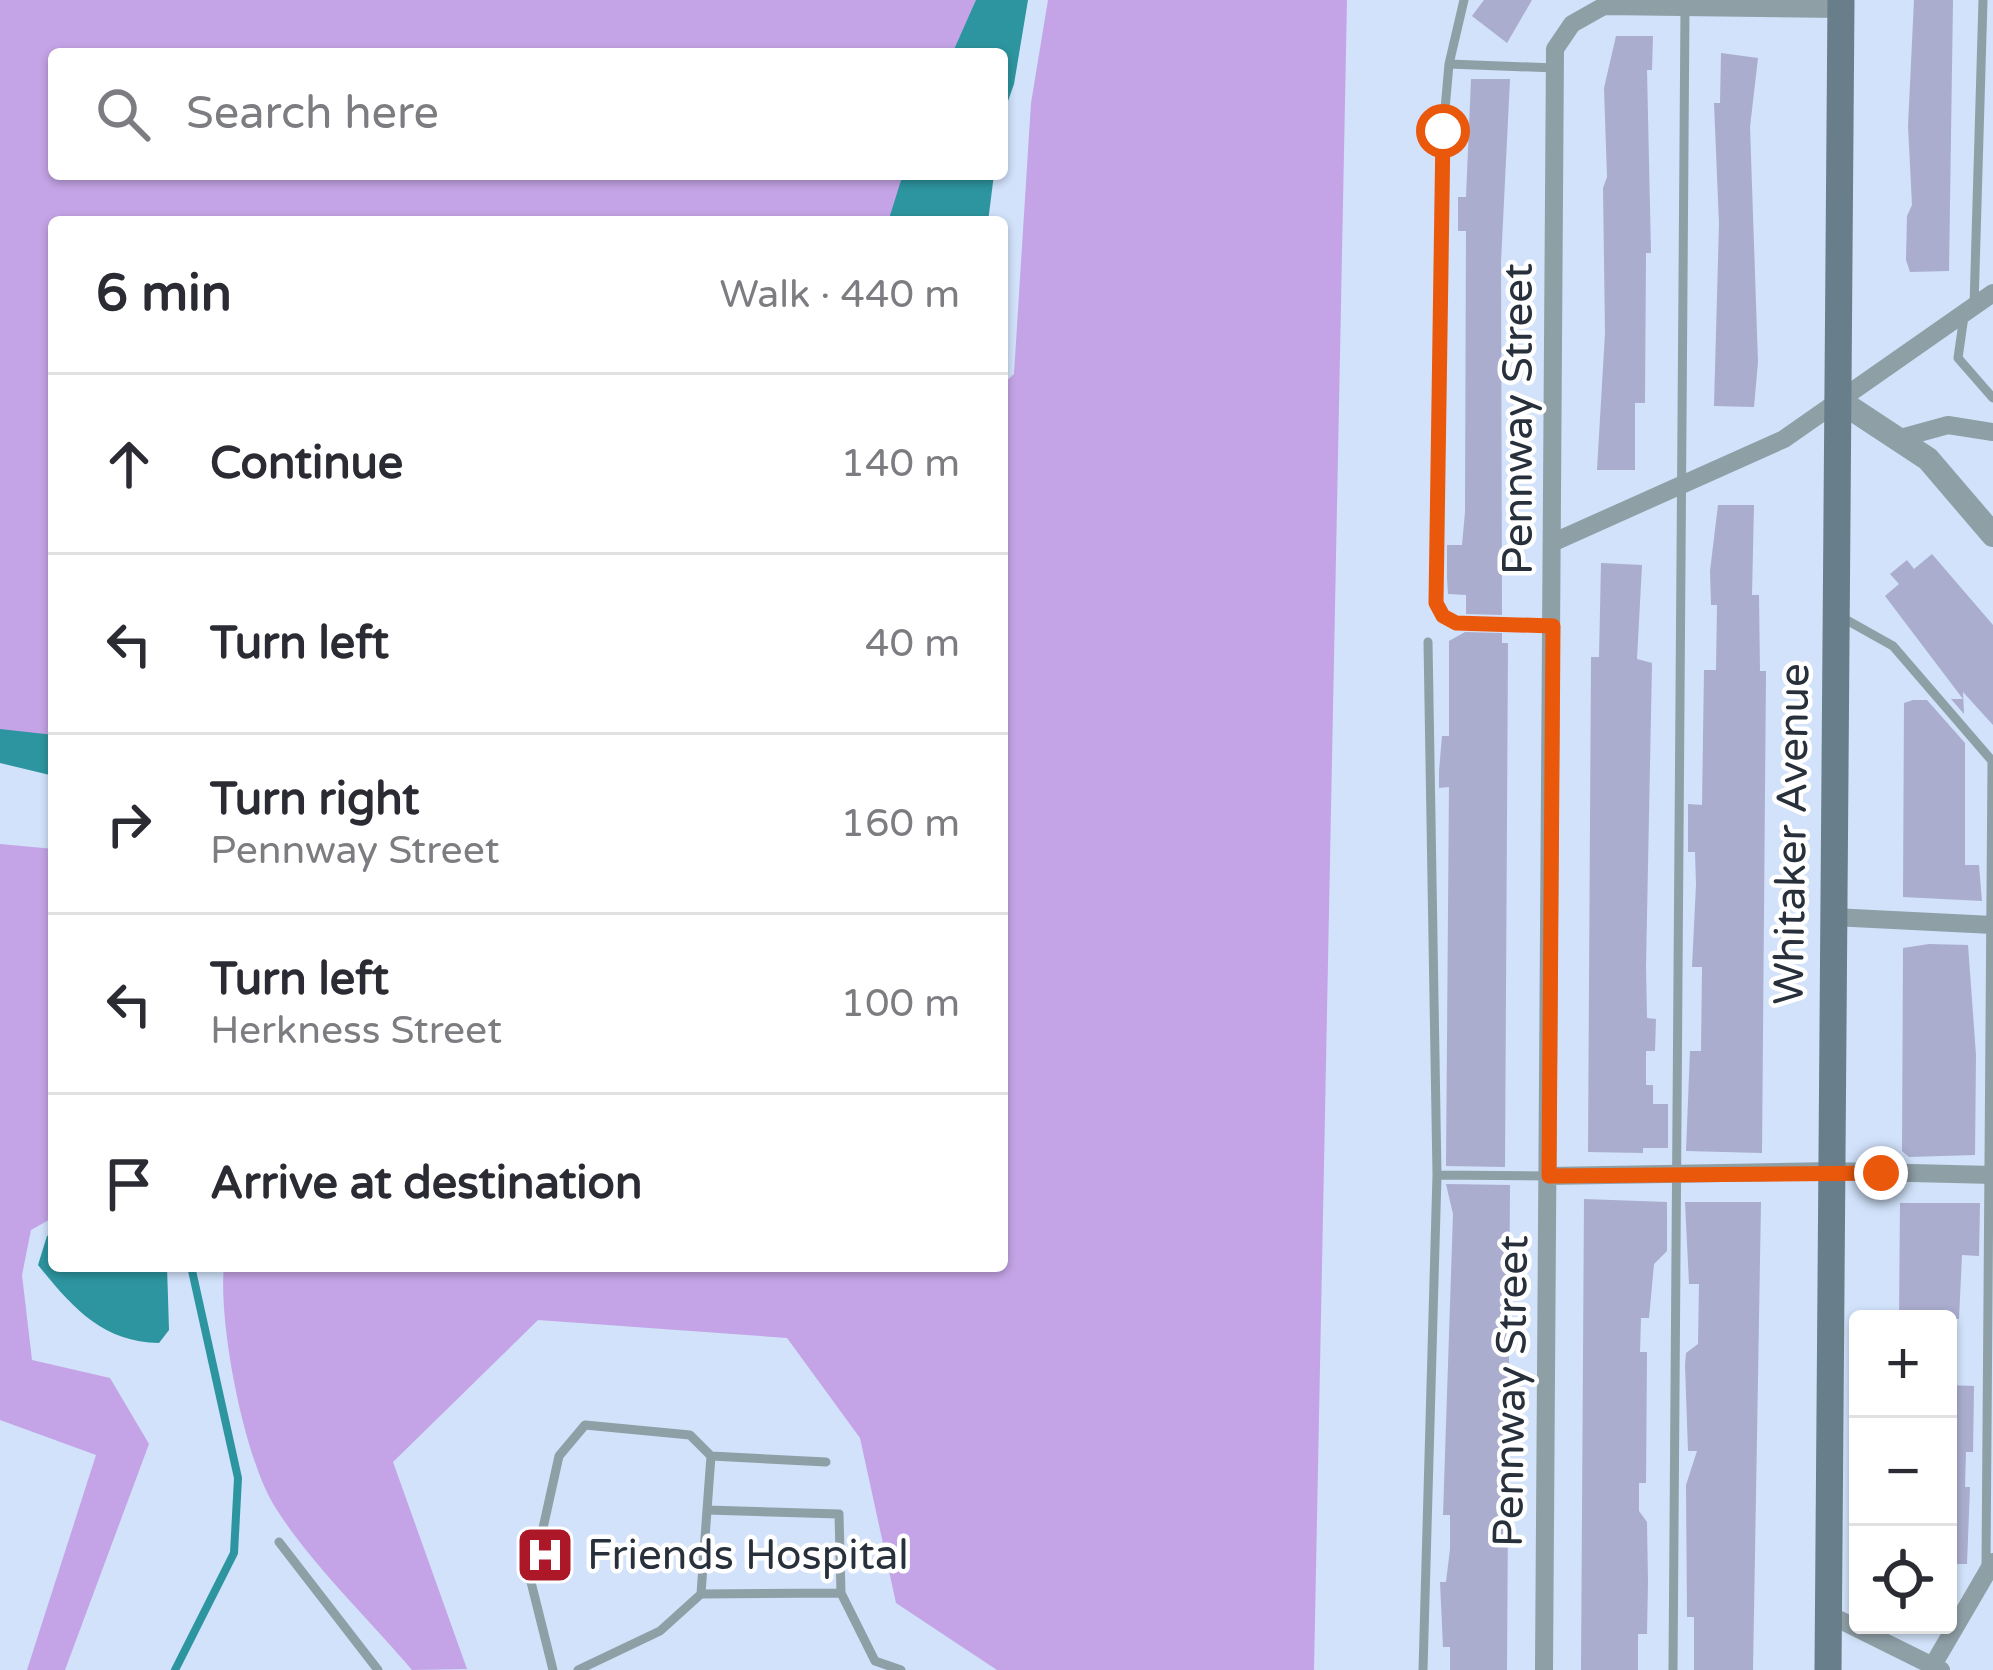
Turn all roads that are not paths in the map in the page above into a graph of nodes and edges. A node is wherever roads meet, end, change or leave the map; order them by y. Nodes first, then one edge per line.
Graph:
1 (1464, 0) edge
2 (1983, 0) edge
3 (1694, 4) edge
4 (1841, 4) edge
5 (1449, 64) junction
6 (1555, 68) junction
7 (1993, 153) edge
8 (1978, 164) junction
9 (1993, 292) edge
10 (1970, 309) junction
11 (1993, 398) edge
12 (1840, 401) junction
13 (1993, 432) edge
14 (1897, 439) junction
15 (1680, 485) junction
16 (1993, 535) edge
17 (1553, 542) junction
18 (1837, 616) junction
19 (1553, 626) junction
20 (1428, 642) dead end
21 (1993, 762) edge
22 (1832, 917) junction
23 (1992, 925) edge
24 (1990, 1052) edge
25 (1832, 1171) junction
26 (1677, 1173) junction
27 (1437, 1175) junction
28 (1989, 1175) edge
29 (1549, 1176) junction
30 (1989, 1295) edge
31 (711, 1456) junction
32 (826, 1462) dead end
33 (706, 1510) junction
34 (279, 1542) dead end
35 (1989, 1568) edge
36 (841, 1593) junction
37 (701, 1594) junction
38 (1828, 1614) junction
39 (1937, 1668) edge
40 (378, 1670) edge
41 (553, 1670) edge
42 (578, 1670) edge
43 (902, 1670) edge
44 (1423, 1670) edge
45 (1544, 1670) edge
46 (1673, 1670) edge
47 (1828, 1670) edge

1 - 5 lane
2 - 8 lane
3 - 4 street, Pennway Street
3 - 6 street, Pennway Street
3 - 15 lane
4 - 12 main road, Whitaker Avenue
5 - 6 lane
5 - 19 lane
6 - 17 street, Pennway Street
7 - 8 lane
8 - 10 lane
9 - 10 street
10 - 11 lane
10 - 12 street
12 - 14 street
12 - 15 street
12 - 18 main road, Whitaker Avenue
13 - 14 street
14 - 16 street
15 - 17 street
15 - 26 lane
17 - 19 street, Pennway Street
18 - 21 lane
18 - 22 main road, Whitaker Avenue
19 - 29 street, Pennway Street
20 - 27 lane
21 - 23 lane
22 - 23 street
22 - 25 main road, Whitaker Avenue
23 - 24 lane
24 - 28 lane
25 - 26 street
25 - 28 street
25 - 38 main road, Whitaker Avenue
26 - 29 street
26 - 46 lane
27 - 29 lane
27 - 44 lane
28 - 30 lane
29 - 45 street, Pennway Street
30 - 35 lane
31 - 32 lane
31 - 33 lane
31 - 41 lane
33 - 36 lane
33 - 37 lane
34 - 40 lane
35 - 39 street
36 - 37 lane
36 - 43 lane
37 - 42 lane
38 - 39 street
38 - 47 main road, Whitaker Avenue

